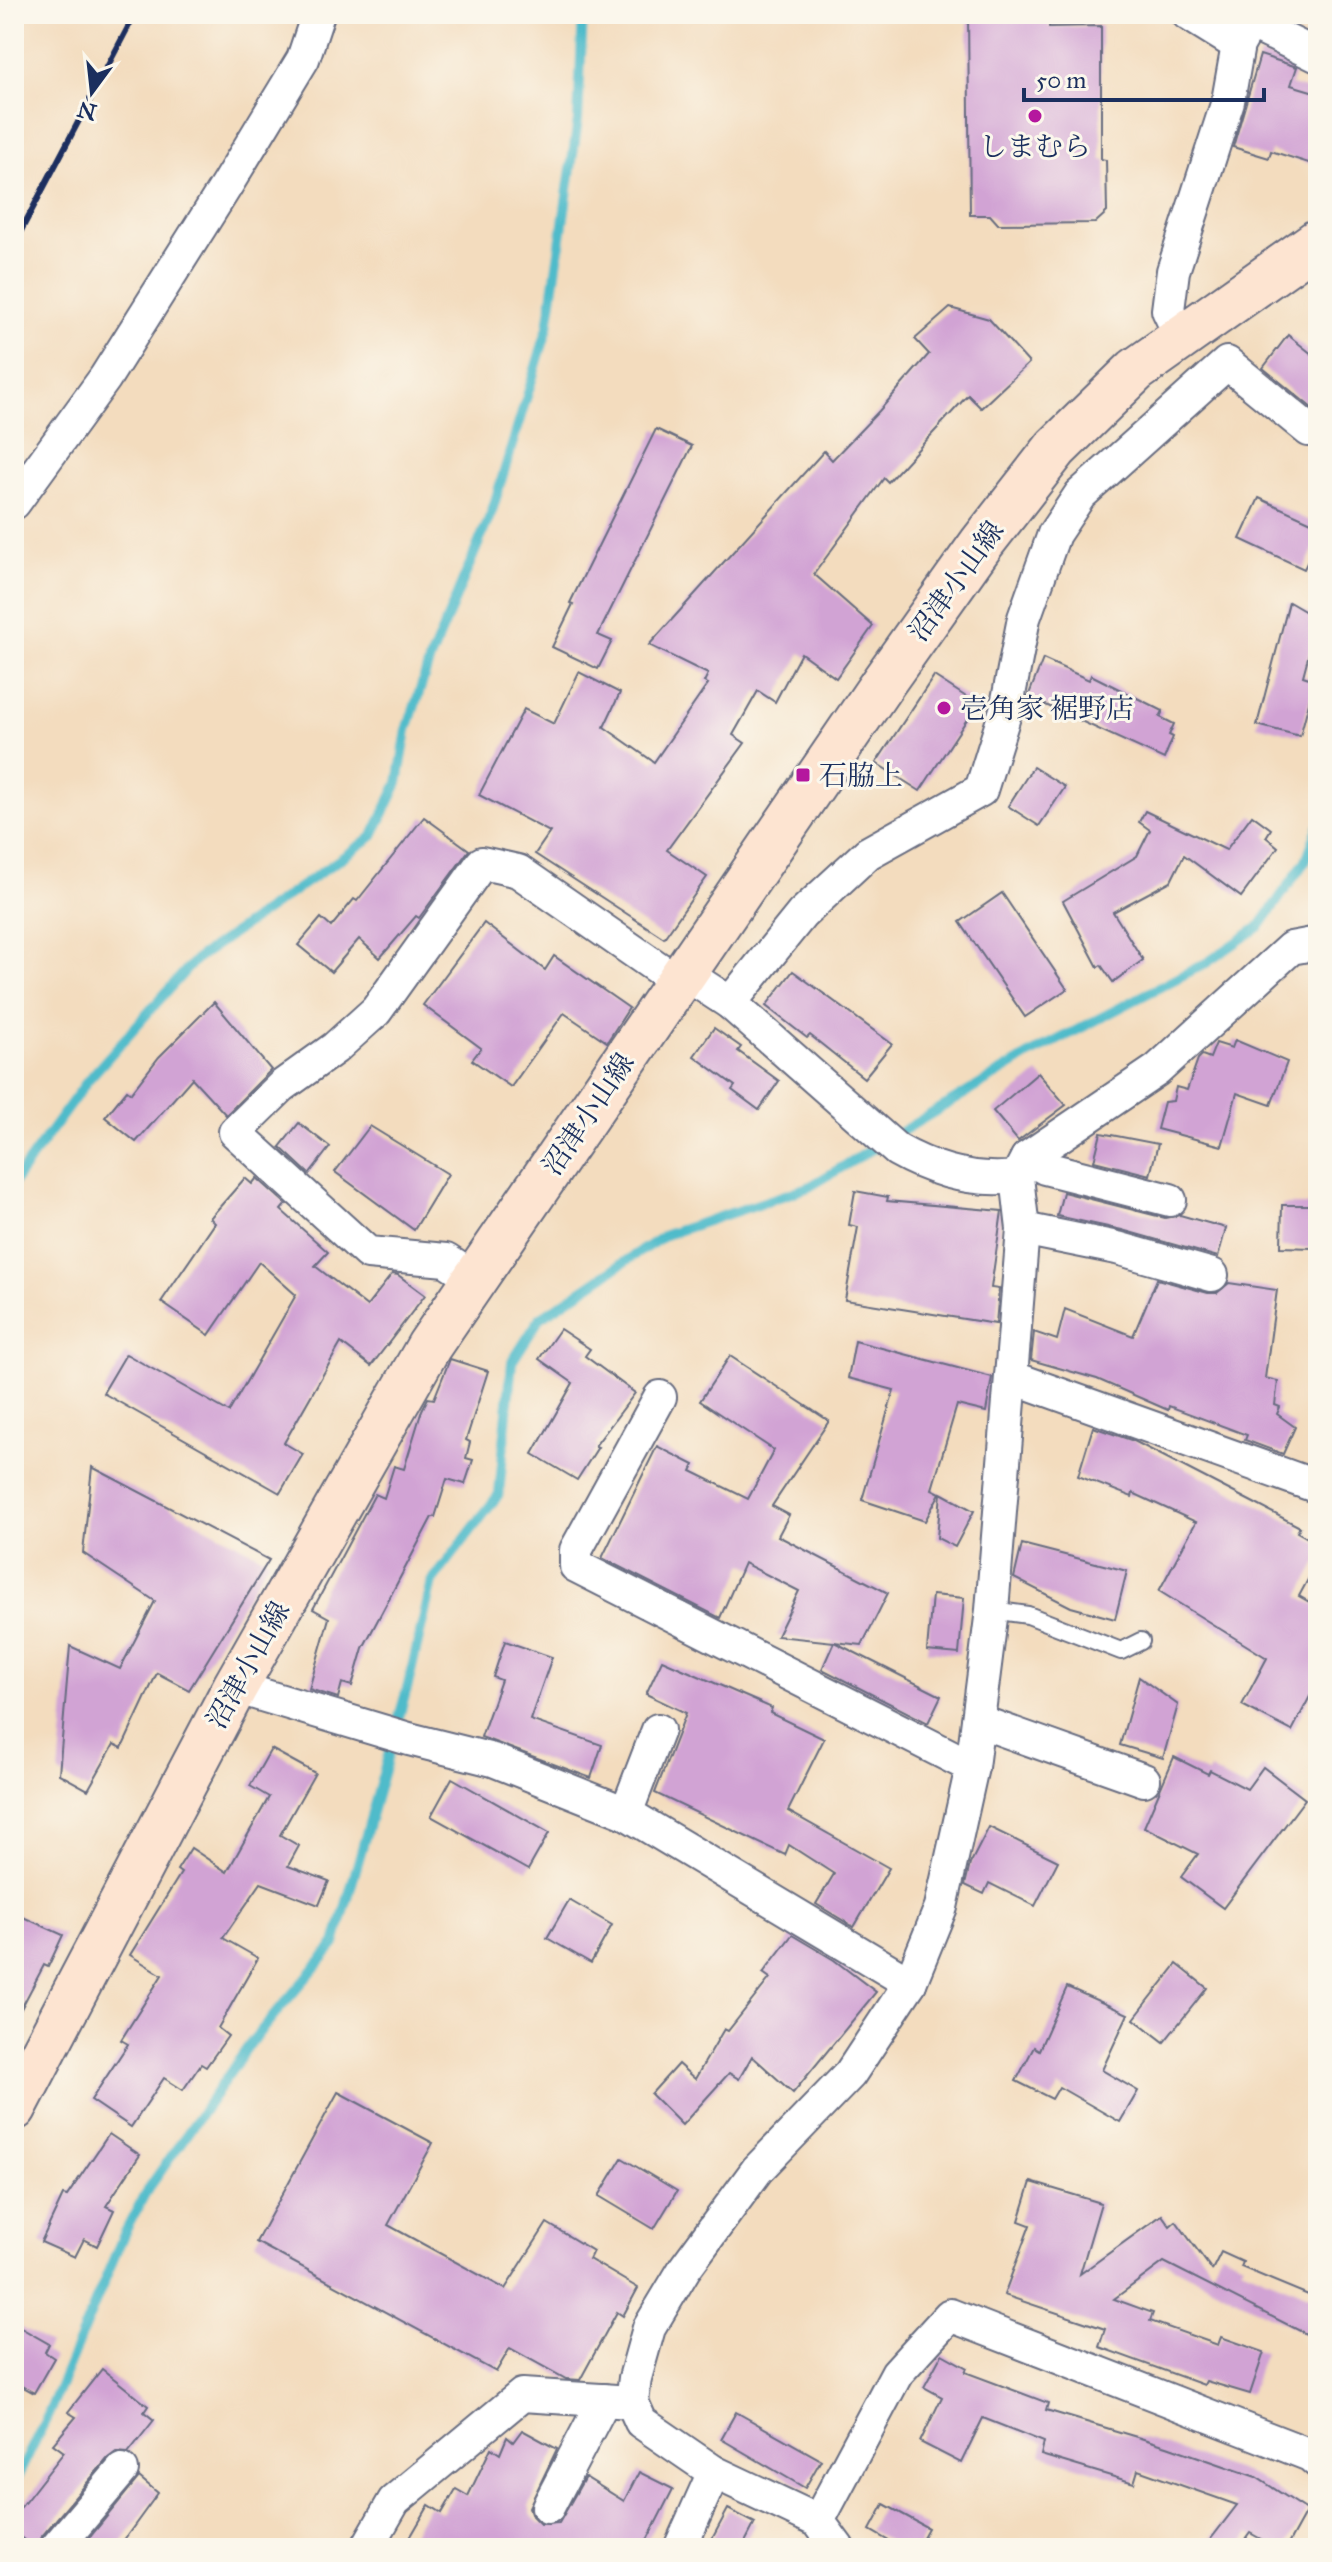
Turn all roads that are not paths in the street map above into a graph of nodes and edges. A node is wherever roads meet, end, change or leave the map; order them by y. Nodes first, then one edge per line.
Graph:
1 (318, 14) edge
2 (1188, 14) edge
3 (1248, 27) edge
4 (1318, 56) edge
5 (1312, 254) edge
6 (1181, 337) junction
7 (1309, 430) dead end
8 (14, 503) edge
9 (1318, 943) edge
10 (681, 977) junction
11 (730, 1003) junction
12 (1022, 1167) junction
13 (1170, 1200) dead end
14 (1023, 1229) junction
15 (1212, 1275) dead end
16 (475, 1279) junction
17 (1011, 1377) junction
18 (660, 1397) dead end
19 (1318, 1487) edge
20 (992, 1610) junction
21 (1141, 1641) dead end
22 (235, 1687) junction
23 (978, 1721) junction
24 (658, 1730) dead end
25 (972, 1767) junction
26 (1144, 1780) dead end
27 (626, 1813) junction
28 (910, 1983) junction
29 (14, 2108) edge
30 (618, 2401) junction
31 (1318, 2462) edge
32 (122, 2470) dead end
33 (714, 2472) junction
34 (548, 2507) dead end
35 (818, 2521) junction
36 (56, 2548) edge
37 (367, 2548) edge
38 (680, 2548) edge
39 (838, 2548) edge

1 - 8 street
2 - 3 street
3 - 4 street
3 - 6 street
5 - 6 main road, 沼津小山線
6 - 10 main road, 沼津小山線
7 - 11 street
9 - 12 street
10 - 11 street
10 - 16 main road, 沼津小山線
10 - 16 street
11 - 12 street
12 - 13 street
12 - 14 street
14 - 15 street
14 - 17 street
16 - 22 main road, 沼津小山線
17 - 19 street
17 - 20 street
18 - 25 street
20 - 21 lane
20 - 23 street
22 - 27 street
22 - 29 main road, 沼津小山線
23 - 25 street
23 - 26 street
24 - 27 street
25 - 28 street
27 - 28 street
28 - 30 street
30 - 33 street
30 - 34 street
30 - 37 street
31 - 35 street
32 - 36 street
33 - 35 street
33 - 38 street
35 - 39 street

